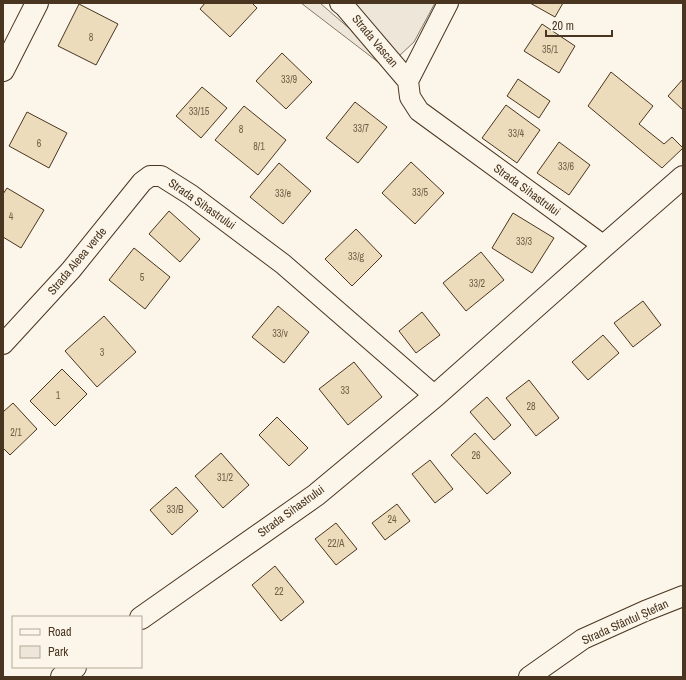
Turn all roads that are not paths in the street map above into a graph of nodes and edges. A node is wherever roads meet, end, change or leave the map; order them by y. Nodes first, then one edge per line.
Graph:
1 (37, 3) edge
2 (340, 3) edge
3 (448, 3) edge
4 (3, 70) edge
5 (408, 81) junction
6 (150, 176) joint
7 (683, 177) edge
8 (604, 246) junction
9 (3, 344) edge
10 (435, 396) junction
11 (683, 596) edge
12 (142, 617) edge
13 (74, 668) edge
14 (62, 677) edge
15 (529, 677) edge

1 - 4 street
2 - 5 street, Strada Vascan
3 - 5 street
5 - 8 street, Strada Sihastrului
6 - 9 street, Strada Aleea verde
6 - 10 street, Strada Sihastrului
7 - 8 street, Strada Sihastrului
8 - 10 street, Strada Sihastrului
10 - 12 street, Strada Sihastrului
11 - 15 street, Strada Sfântul Ștefan
13 - 14 street

